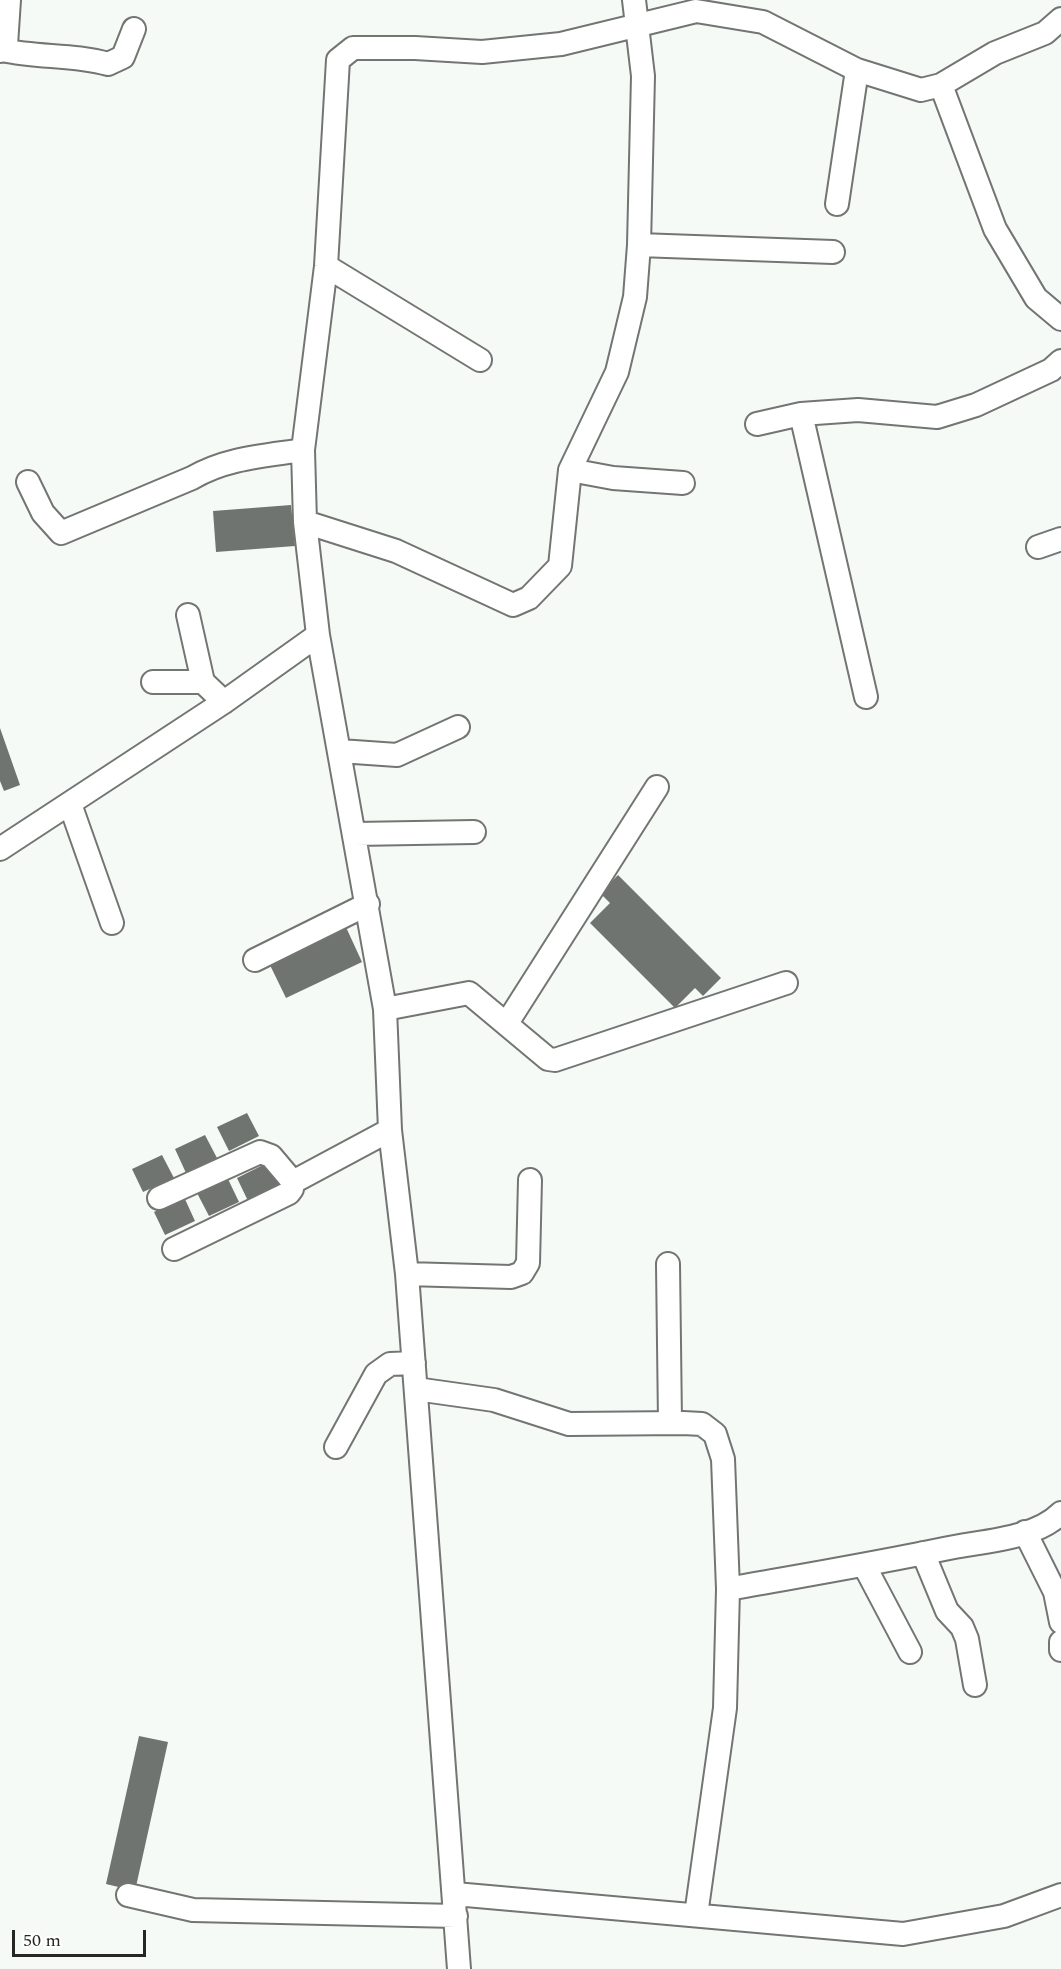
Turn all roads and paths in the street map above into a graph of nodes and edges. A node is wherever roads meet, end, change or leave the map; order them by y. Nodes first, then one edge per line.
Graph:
1 (9, 0) edge
2 (634, 0) edge
3 (1061, 19) edge
4 (638, 26) junction
5 (134, 29) dead end
6 (1, 50) edge
7 (857, 70) junction
8 (941, 85) junction
9 (837, 204) dead end
10 (639, 245) junction
11 (833, 252) dead end
12 (326, 266) junction
13 (1061, 320) edge
14 (480, 360) dead end
15 (1061, 361) edge
16 (801, 414) junction
17 (757, 424) dead end
18 (303, 450) junction
19 (570, 470) junction
20 (28, 482) dead end
21 (683, 483) dead end
22 (305, 522) junction
23 (1061, 539) edge
24 (1038, 547) dead end
25 (188, 615) dead end
26 (318, 635) junction
27 (153, 682) dead end
28 (202, 682) junction
29 (866, 697) dead end
30 (224, 702) junction
31 (458, 728) dead end
32 (340, 751) junction
33 (657, 787) dead end
34 (70, 804) junction
35 (474, 832) dead end
36 (355, 834) junction
37 (0, 849) edge
38 (368, 904) junction
39 (112, 923) dead end
40 (255, 960) dead end
41 (786, 983) dead end
42 (385, 1009) junction
43 (507, 1023) junction
44 (390, 1130) junction
45 (530, 1180) dead end
46 (293, 1182) junction
47 (159, 1198) dead end
48 (174, 1249) dead end
49 (668, 1264) dead end
50 (407, 1274) junction
51 (414, 1363) junction
52 (416, 1389) junction
53 (670, 1422) junction
54 (336, 1447) dead end
55 (1061, 1513) edge
56 (1025, 1532) junction
57 (923, 1553) junction
58 (864, 1565) junction
59 (728, 1589) junction
60 (1061, 1622) edge
61 (1061, 1642) edge
62 (1061, 1650) edge
63 (910, 1652) dead end
64 (975, 1685) dead end
65 (454, 1894) junction
66 (129, 1895) dead end
67 (1061, 1895) edge
68 (696, 1915) junction
69 (456, 1916) junction
70 (459, 1969) edge

1 - 6 street
2 - 4 street
3 - 8 street
4 - 7 street
4 - 10 street
4 - 12 street
5 - 6 street
7 - 8 street
7 - 9 street
8 - 13 street
10 - 11 street
10 - 19 street
12 - 14 street
12 - 18 street
15 - 16 street
16 - 17 street
16 - 29 street
18 - 20 street
18 - 22 street
19 - 21 street
19 - 22 street
22 - 26 street
23 - 24 street
25 - 28 street
26 - 30 street
26 - 32 street
27 - 28 street
28 - 30 street
30 - 34 street
31 - 32 street
32 - 36 street
33 - 43 street
34 - 37 street
34 - 39 street
35 - 36 street
36 - 38 street
38 - 40 street
38 - 42 street
41 - 43 street
42 - 43 street
42 - 44 street
44 - 46 street
44 - 50 street
45 - 50 street
46 - 47 street
46 - 48 street
49 - 53 street
50 - 51 street
51 - 52 street
51 - 54 street
52 - 53 street
52 - 65 street
53 - 59 street
55 - 56 street
56 - 57 street
56 - 60 street
57 - 58 street
57 - 64 street
58 - 59 street
58 - 63 street
59 - 68 street
61 - 62 street
65 - 68 street
65 - 69 street
66 - 69 street
67 - 68 street
69 - 70 street

